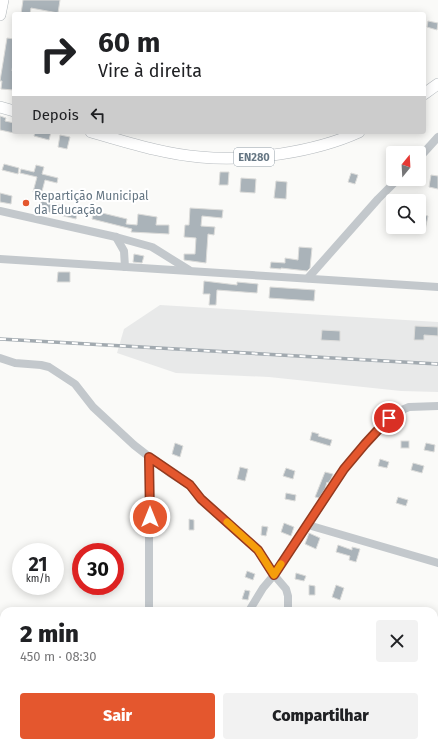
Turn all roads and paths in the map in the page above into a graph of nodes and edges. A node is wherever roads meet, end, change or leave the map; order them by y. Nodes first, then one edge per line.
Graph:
1 (3, 0) edge
2 (0, 15) edge
3 (438, 84) edge
4 (426, 93) edge
5 (0, 107) edge
6 (12, 110) edge
7 (98, 134) edge
8 (353, 134) edge
9 (438, 137) edge
10 (426, 150) edge
11 (391, 186) edge
12 (0, 211) edge
13 (116, 237) junction
14 (0, 259) edge
15 (125, 267) junction
16 (191, 271) junction
17 (308, 278) junction
18 (438, 287) edge
19 (0, 358) edge
20 (438, 406) edge
21 (149, 457) junction
22 (308, 526) junction
23 (438, 562) edge
24 (274, 575) junction
25 (149, 607) edge
26 (251, 607) edge
27 (288, 607) edge

1 - 2 main road
3 - 4 main road
5 - 6 main road
7 - 8 main road, EN280
9 - 10 street
11 - 17 street
12 - 13 street
13 - 15 street
13 - 16 street
14 - 15 street
15 - 16 street
16 - 17 street
17 - 18 street
19 - 21 street
20 - 22 street
21 - 24 street
21 - 25 street
22 - 23 street
22 - 24 street
24 - 26 street
24 - 27 street

